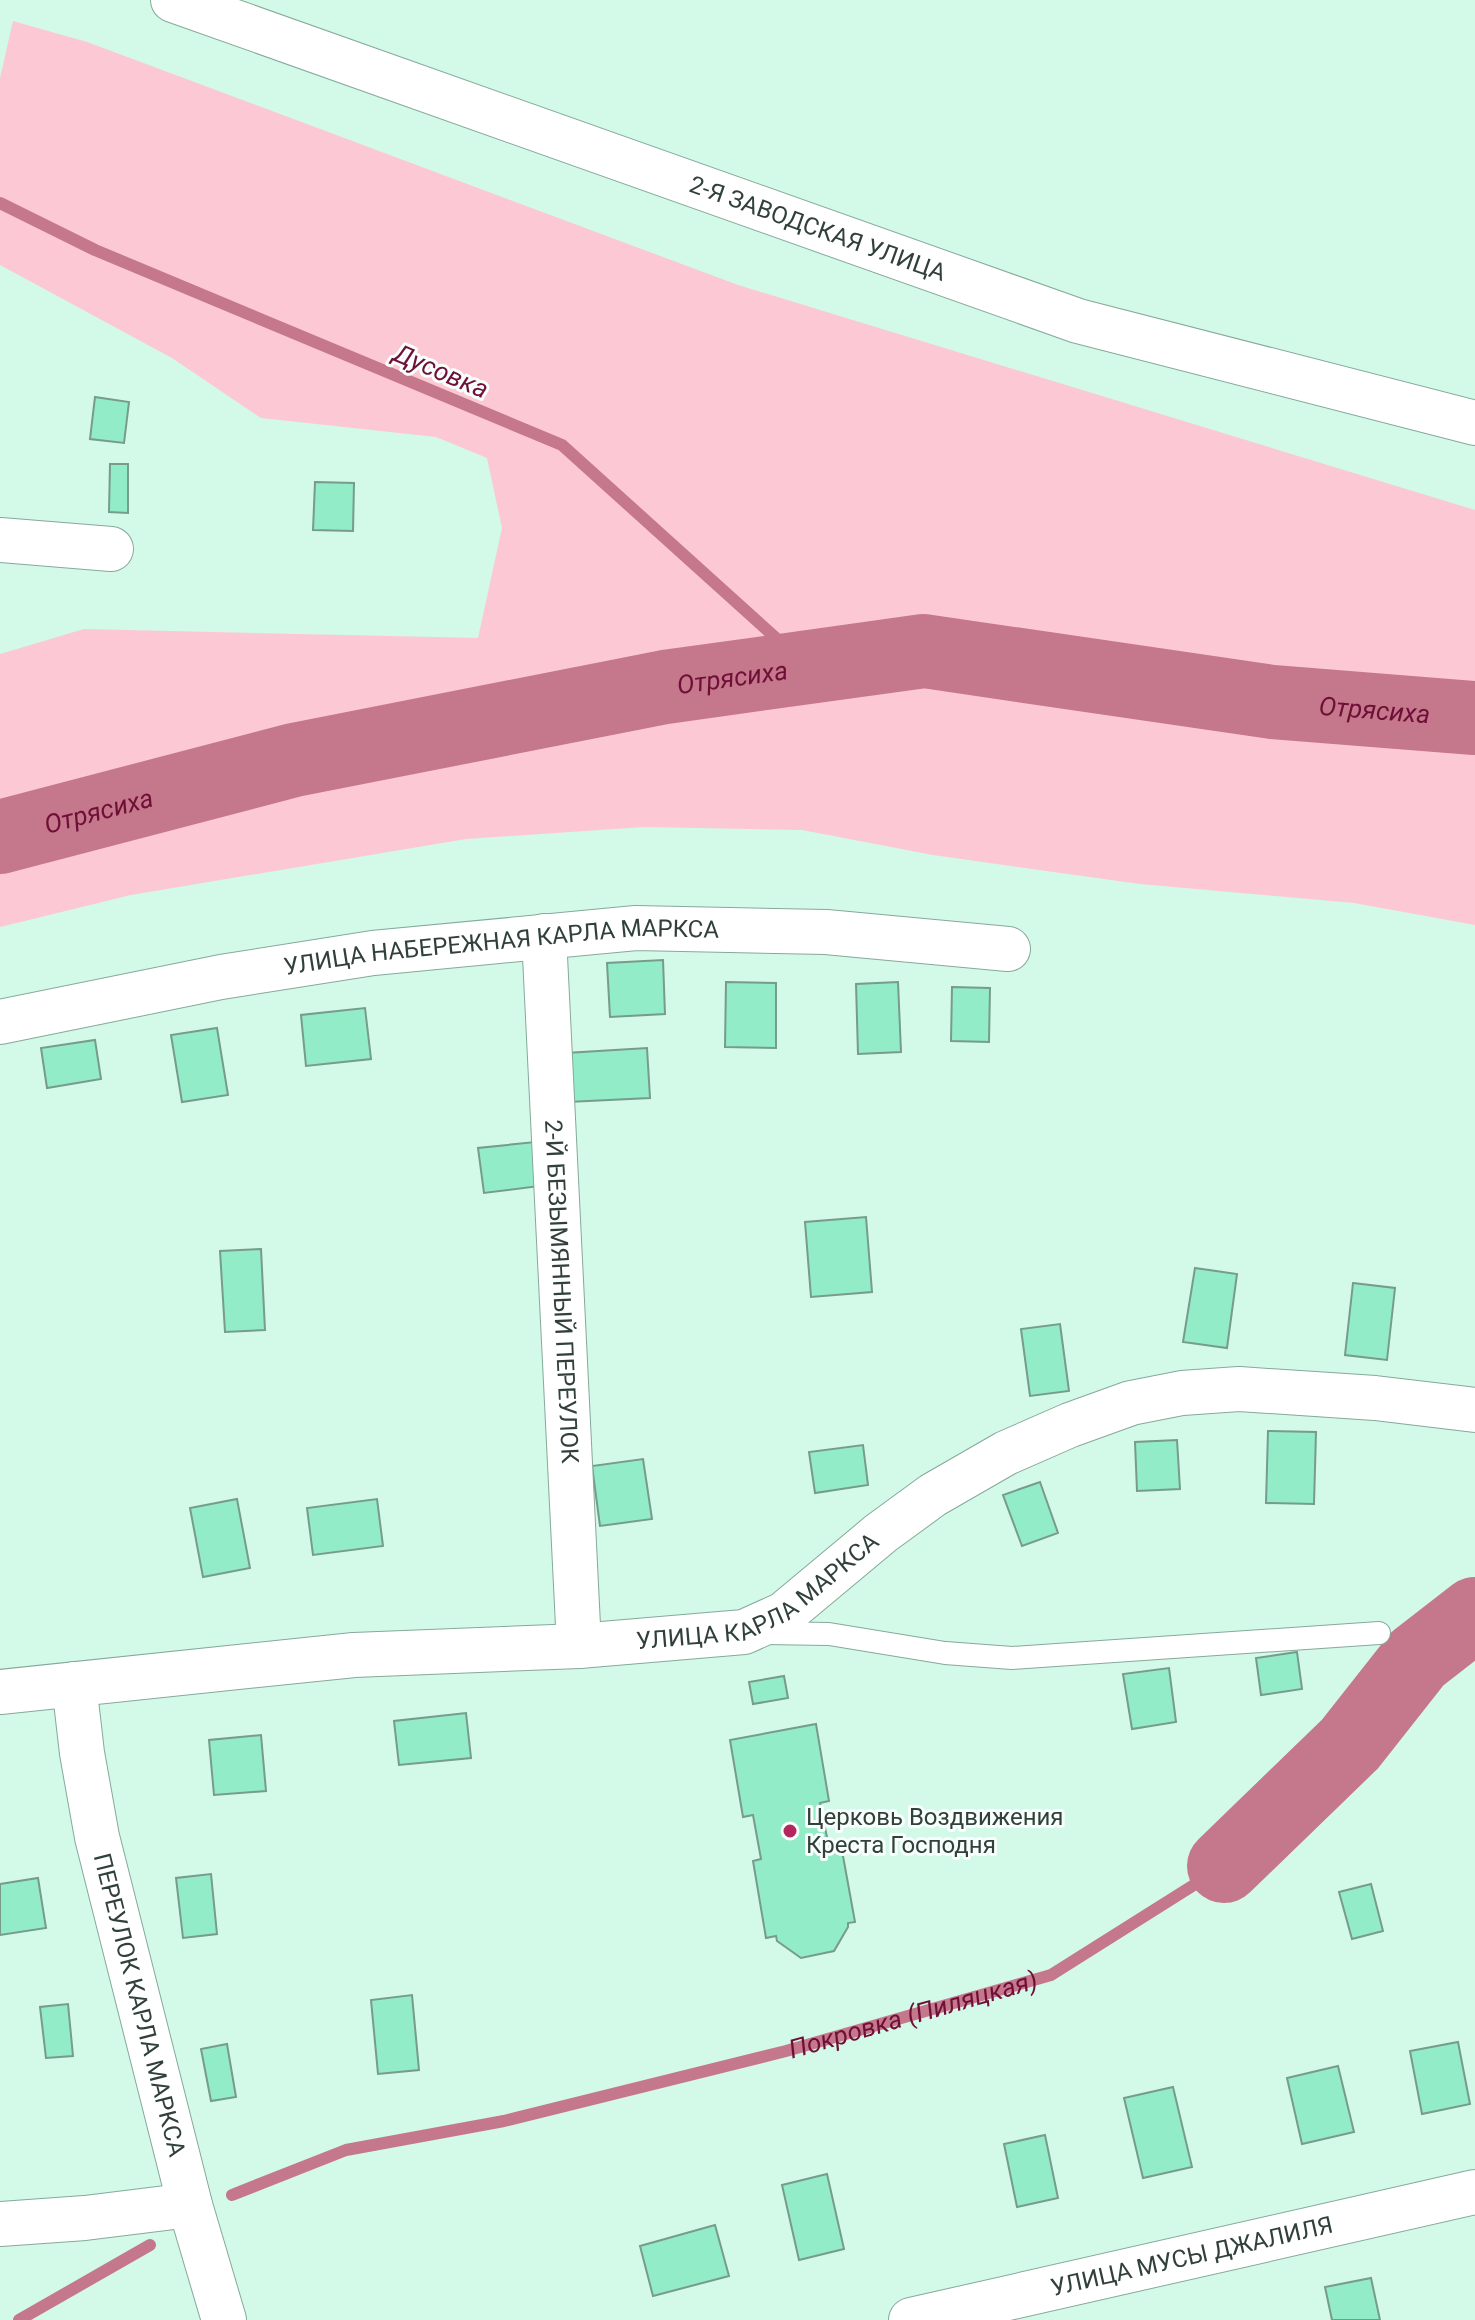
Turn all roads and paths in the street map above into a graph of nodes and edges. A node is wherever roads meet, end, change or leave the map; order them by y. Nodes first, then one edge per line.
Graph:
1 (173, 0) edge
2 (1475, 423) edge
3 (0, 540) edge
4 (111, 549) dead end
5 (544, 936) junction
6 (1008, 949) dead end
7 (0, 1022) edge
8 (1475, 1410) edge
9 (744, 1632) junction
10 (1379, 1633) dead end
11 (579, 1646) junction
12 (74, 1684) junction
13 (0, 1692) edge
14 (1475, 2192) edge
15 (190, 2205) junction
16 (0, 2224) edge
17 (224, 2320) edge
18 (911, 2320) edge

1 - 2 street, 2-Я ЗАВОДСКАЯ УЛИЦА
3 - 4 street
5 - 6 street, УЛИЦА НАБЕРЕЖНАЯ КАРЛА МАРКСА
5 - 7 street, УЛИЦА НАБЕРЕЖНАЯ КАРЛА МАРКСА
5 - 11 street, 2-Й БЕЗЫМЯННЫЙ ПЕРЕУЛОК
8 - 9 street, УЛИЦА КАРЛА МАРКСА
9 - 10 lane
9 - 11 street, УЛИЦА КАРЛА МАРКСА
11 - 12 street, УЛИЦА КАРЛА МАРКСА
12 - 13 street, УЛИЦА КАРЛА МАРКСА
12 - 15 street, ПЕРЕУЛОК КАРЛА МАРКСА
14 - 18 street, УЛИЦА МУСЫ ДЖАЛИЛЯ
15 - 16 street
15 - 17 street, ПЕРЕУЛОК КАРЛА МАРКСА

